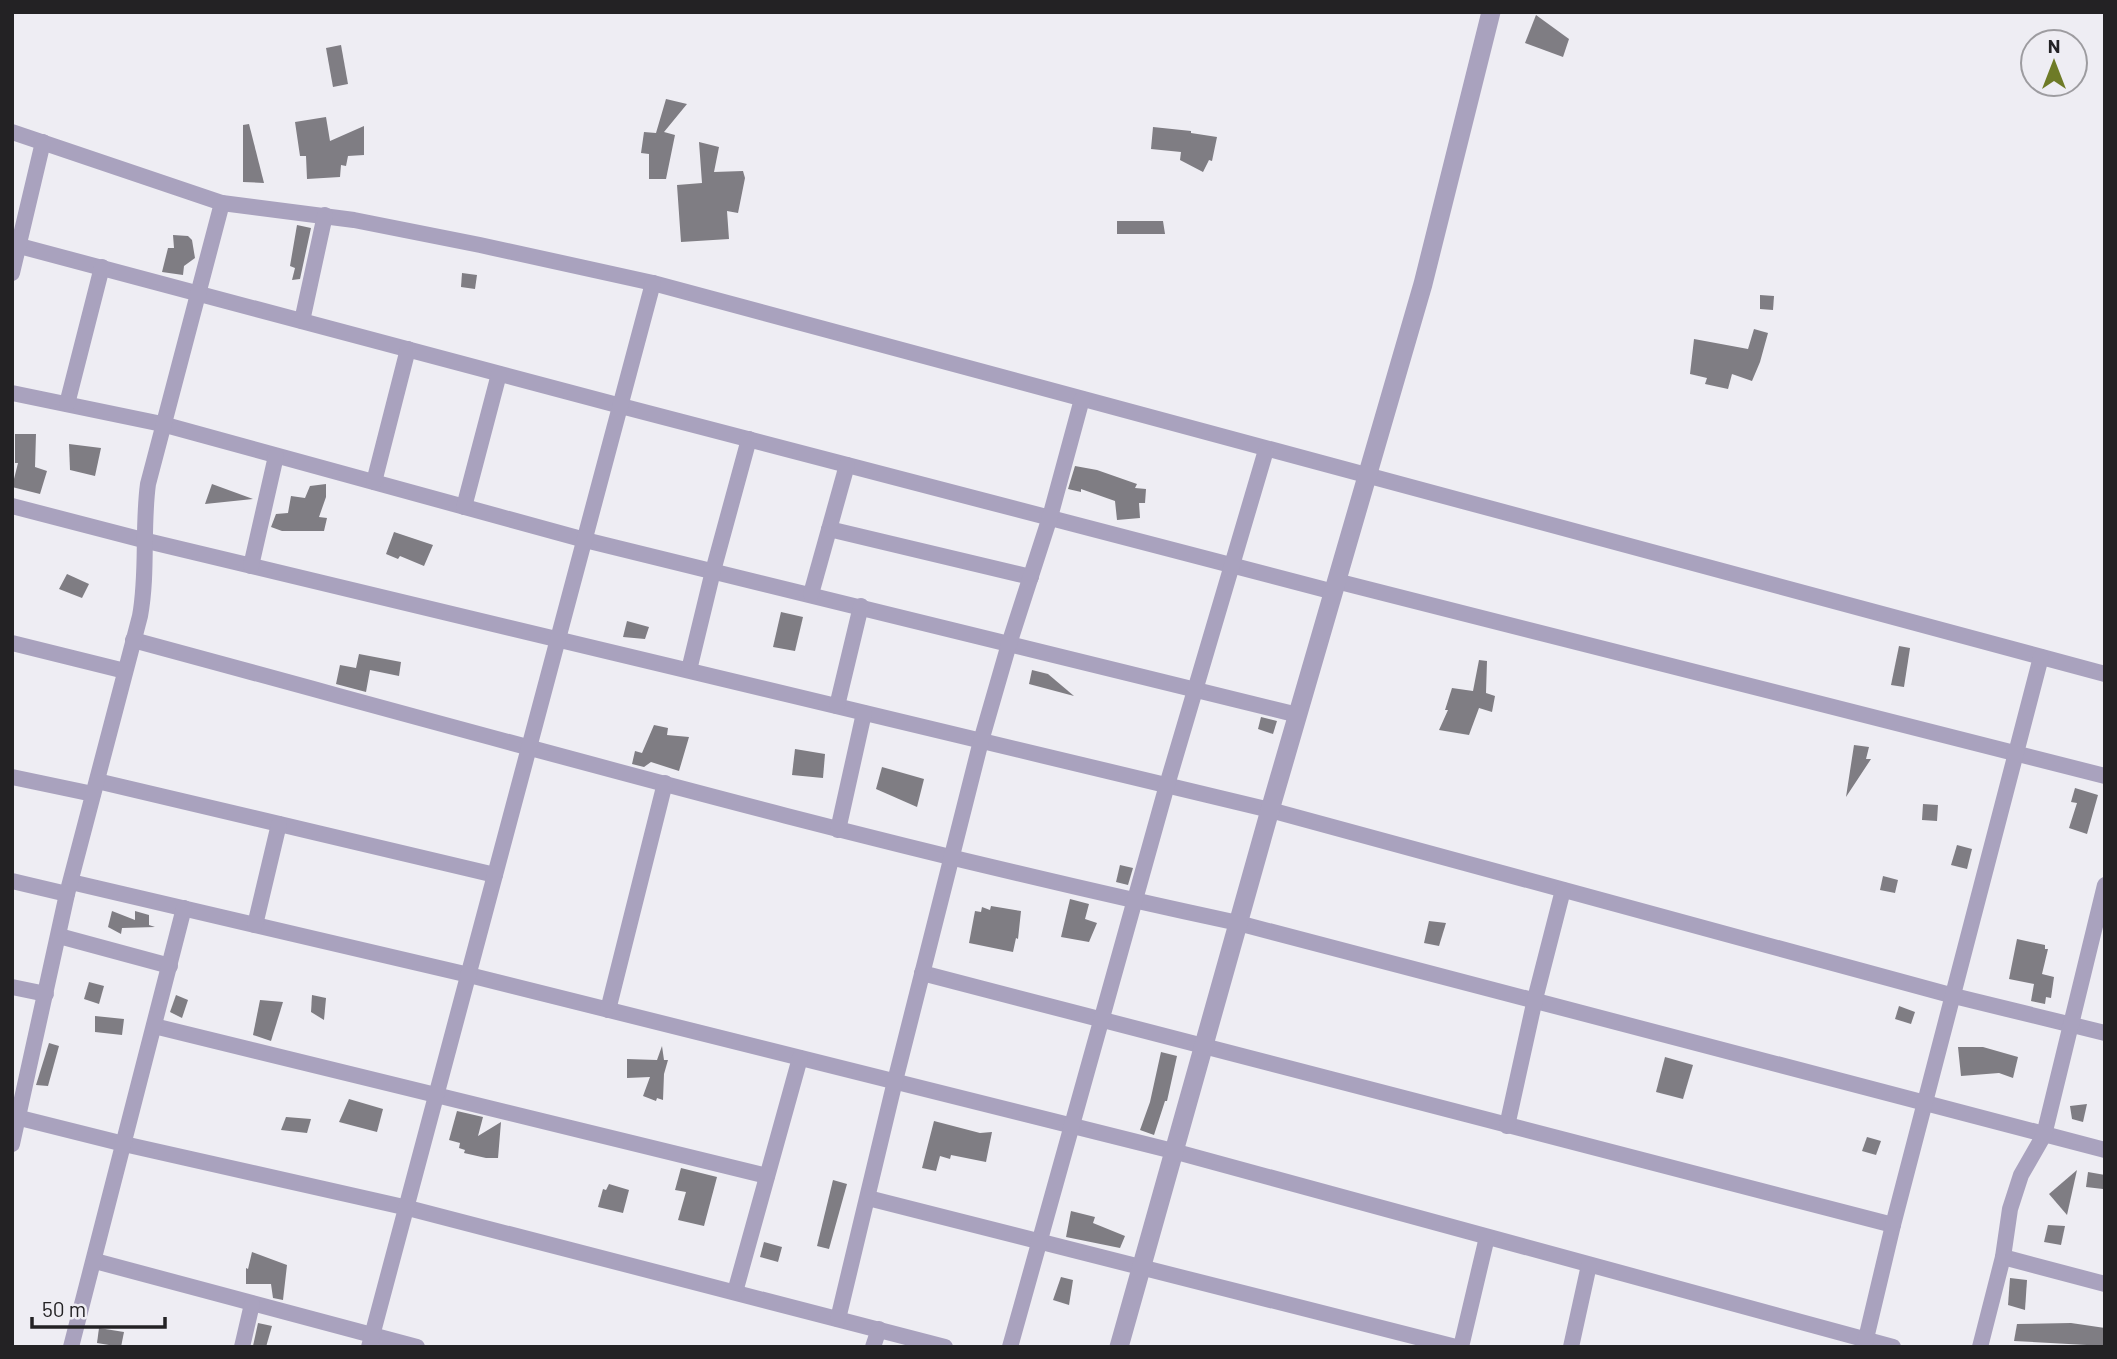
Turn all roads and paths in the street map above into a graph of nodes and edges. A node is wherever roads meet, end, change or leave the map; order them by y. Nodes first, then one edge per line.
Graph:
1 (1491, 12) edge
2 (12, 132) edge
3 (43, 142) junction
4 (222, 203) junction
5 (325, 215) junction
6 (16, 245) edge
7 (102, 268) junction
8 (12, 273) edge
9 (653, 284) junction
10 (197, 293) junction
11 (302, 321) junction
12 (408, 349) junction
13 (499, 374) junction
14 (12, 393) edge
15 (1082, 399) junction
16 (66, 404) junction
17 (621, 406) junction
18 (162, 424) junction
19 (749, 439) junction
20 (1266, 450) junction
21 (276, 456) junction
22 (847, 465) junction
23 (1366, 476) junction
24 (374, 482) junction
25 (12, 506) edge
26 (464, 507) junction
27 (1050, 517) junction
28 (829, 529) junction
29 (144, 540) junction
30 (585, 540) junction
31 (1232, 565) junction
32 (251, 566) junction
33 (713, 571) junction
34 (1031, 577) junction
35 (1335, 587) junction
36 (811, 594) junction
37 (861, 606) junction
38 (559, 639) junction
39 (133, 640) junction
40 (12, 643) edge
41 (1009, 644) junction
42 (2041, 657) junction
43 (689, 670) junction
44 (125, 671) junction
45 (2105, 674) edge
46 (1196, 690) junction
47 (837, 706) junction
48 (864, 713) junction
49 (1298, 715) junction
50 (981, 741) junction
51 (531, 747) junction
52 (2017, 752) junction
53 (2105, 776) edge
54 (12, 777) edge
55 (665, 783) junction
56 (1167, 785) junction
57 (95, 787) junction
58 (1270, 810) junction
59 (279, 824) junction
60 (838, 830) junction
61 (951, 858) junction
62 (495, 875) junction
63 (12, 881) edge
64 (2105, 885) edge
65 (69, 888) junction
66 (1563, 890) junction
67 (1135, 901) junction
68 (184, 908) junction
69 (1238, 923) junction
70 (255, 925) junction
71 (59, 936) junction
72 (170, 965) junction
73 (922, 973) junction
74 (469, 975) junction
75 (12, 987) edge
76 (47, 995) junction
77 (1954, 996) junction
78 (1535, 999) junction
79 (608, 1010) junction
80 (1103, 1018) junction
81 (2072, 1025) junction
82 (154, 1026) junction
83 (2105, 1034) edge
84 (1203, 1045) junction
85 (800, 1058) junction
86 (895, 1081) junction
87 (437, 1096) junction
88 (1924, 1103) junction
89 (15, 1117) edge
90 (1071, 1126) junction
91 (1507, 1126) junction
92 (2044, 1135) junction
93 (12, 1144) edge
94 (124, 1144) junction
95 (2105, 1150) edge
96 (1173, 1151) junction
97 (767, 1176) junction
98 (868, 1198) junction
99 (408, 1208) junction
100 (1893, 1225) junction
101 (1487, 1237) junction
102 (1040, 1242) junction
103 (2003, 1257) junction
104 (95, 1261) junction
105 (1589, 1265) junction
106 (1140, 1268) junction
107 (2105, 1284) edge
108 (735, 1292) junction
109 (252, 1304) junction
110 (838, 1319) junction
111 (879, 1329) junction
112 (371, 1341) edge
113 (1865, 1343) edge
114 (71, 1347) edge
115 (242, 1347) edge
116 (417, 1347) edge
117 (873, 1347) edge
118 (945, 1347) edge
119 (1010, 1347) edge
120 (1119, 1347) edge
121 (1459, 1347) edge
122 (1571, 1347) edge
123 (1893, 1347) edge
124 (1980, 1347) edge

1 - 23 street
2 - 3 street
3 - 4 street
3 - 6 street
4 - 5 street
4 - 10 street
5 - 9 street
5 - 11 street
6 - 7 street
6 - 8 street
7 - 10 street
7 - 16 street
9 - 15 street
9 - 17 street
10 - 11 street
10 - 18 street
11 - 12 street
12 - 13 street
12 - 24 street
13 - 17 street
13 - 26 street
14 - 16 street
15 - 20 street
15 - 27 street
16 - 18 street
17 - 19 street
17 - 30 street
18 - 21 street
18 - 29 street
19 - 22 street
19 - 33 street
20 - 23 street
20 - 31 street
21 - 24 street
21 - 32 street
22 - 27 street
22 - 28 street
23 - 35 street
23 - 42 street
24 - 26 street
25 - 29 street
26 - 30 street
27 - 31 street
27 - 34 street
28 - 34 street
28 - 36 street
29 - 32 street
29 - 39 street
30 - 33 street
30 - 38 street
31 - 35 street
31 - 46 street
32 - 38 street
33 - 36 street
33 - 43 street
34 - 41 street
35 - 49 street
35 - 52 street
36 - 37 street
37 - 41 street
37 - 47 street
38 - 43 street
38 - 51 street
39 - 44 street
39 - 51 street
40 - 44 street
41 - 46 street
41 - 50 street
42 - 45 street
42 - 52 street
43 - 47 street
44 - 57 street
46 - 49 street
46 - 56 street
47 - 48 street
48 - 50 street
48 - 60 street
49 - 58 street
50 - 56 street
50 - 61 street
51 - 55 street
51 - 62 street
52 - 53 street
52 - 77 street
54 - 57 street
55 - 60 street
55 - 79 street
56 - 58 street
56 - 67 street
57 - 59 street
57 - 65 street
58 - 66 street
58 - 69 street
59 - 62 street
59 - 70 street
60 - 61 street
61 - 67 street
61 - 73 street
62 - 74 street
63 - 65 street
64 - 81 street
65 - 68 street
65 - 71 street
66 - 77 street
66 - 78 street
67 - 69 street
67 - 80 street
68 - 70 street
68 - 72 street
69 - 78 street
69 - 84 street
70 - 74 street
71 - 72 street
71 - 76 street
72 - 82 street
73 - 80 street
73 - 86 street
74 - 79 street
74 - 87 street
75 - 76 street
76 - 89 street
77 - 81 street
77 - 88 street
78 - 88 street
78 - 91 street
79 - 85 street
80 - 84 street
80 - 90 street
81 - 83 street
81 - 92 street
82 - 87 street
82 - 94 street
84 - 91 street
84 - 96 street
85 - 86 street
85 - 97 street
86 - 90 street
86 - 98 street
87 - 97 street
87 - 99 street
88 - 92 street
88 - 100 street
89 - 93 street
89 - 94 street
90 - 96 street
90 - 102 street
91 - 100 street
92 - 95 street
92 - 103 street
94 - 99 street
94 - 104 street
96 - 101 street
96 - 106 street
97 - 108 street
98 - 102 street
98 - 110 street
99 - 108 street
99 - 112 street
100 - 113 street
101 - 105 street
101 - 121 street
102 - 106 street
102 - 119 street
103 - 107 street
103 - 124 street
104 - 109 street
104 - 114 street
105 - 113 street
105 - 122 street
106 - 120 street
106 - 121 street
108 - 110 street
109 - 112 street
109 - 115 street
110 - 111 street
111 - 117 street
111 - 118 street
112 - 116 street
113 - 123 street

